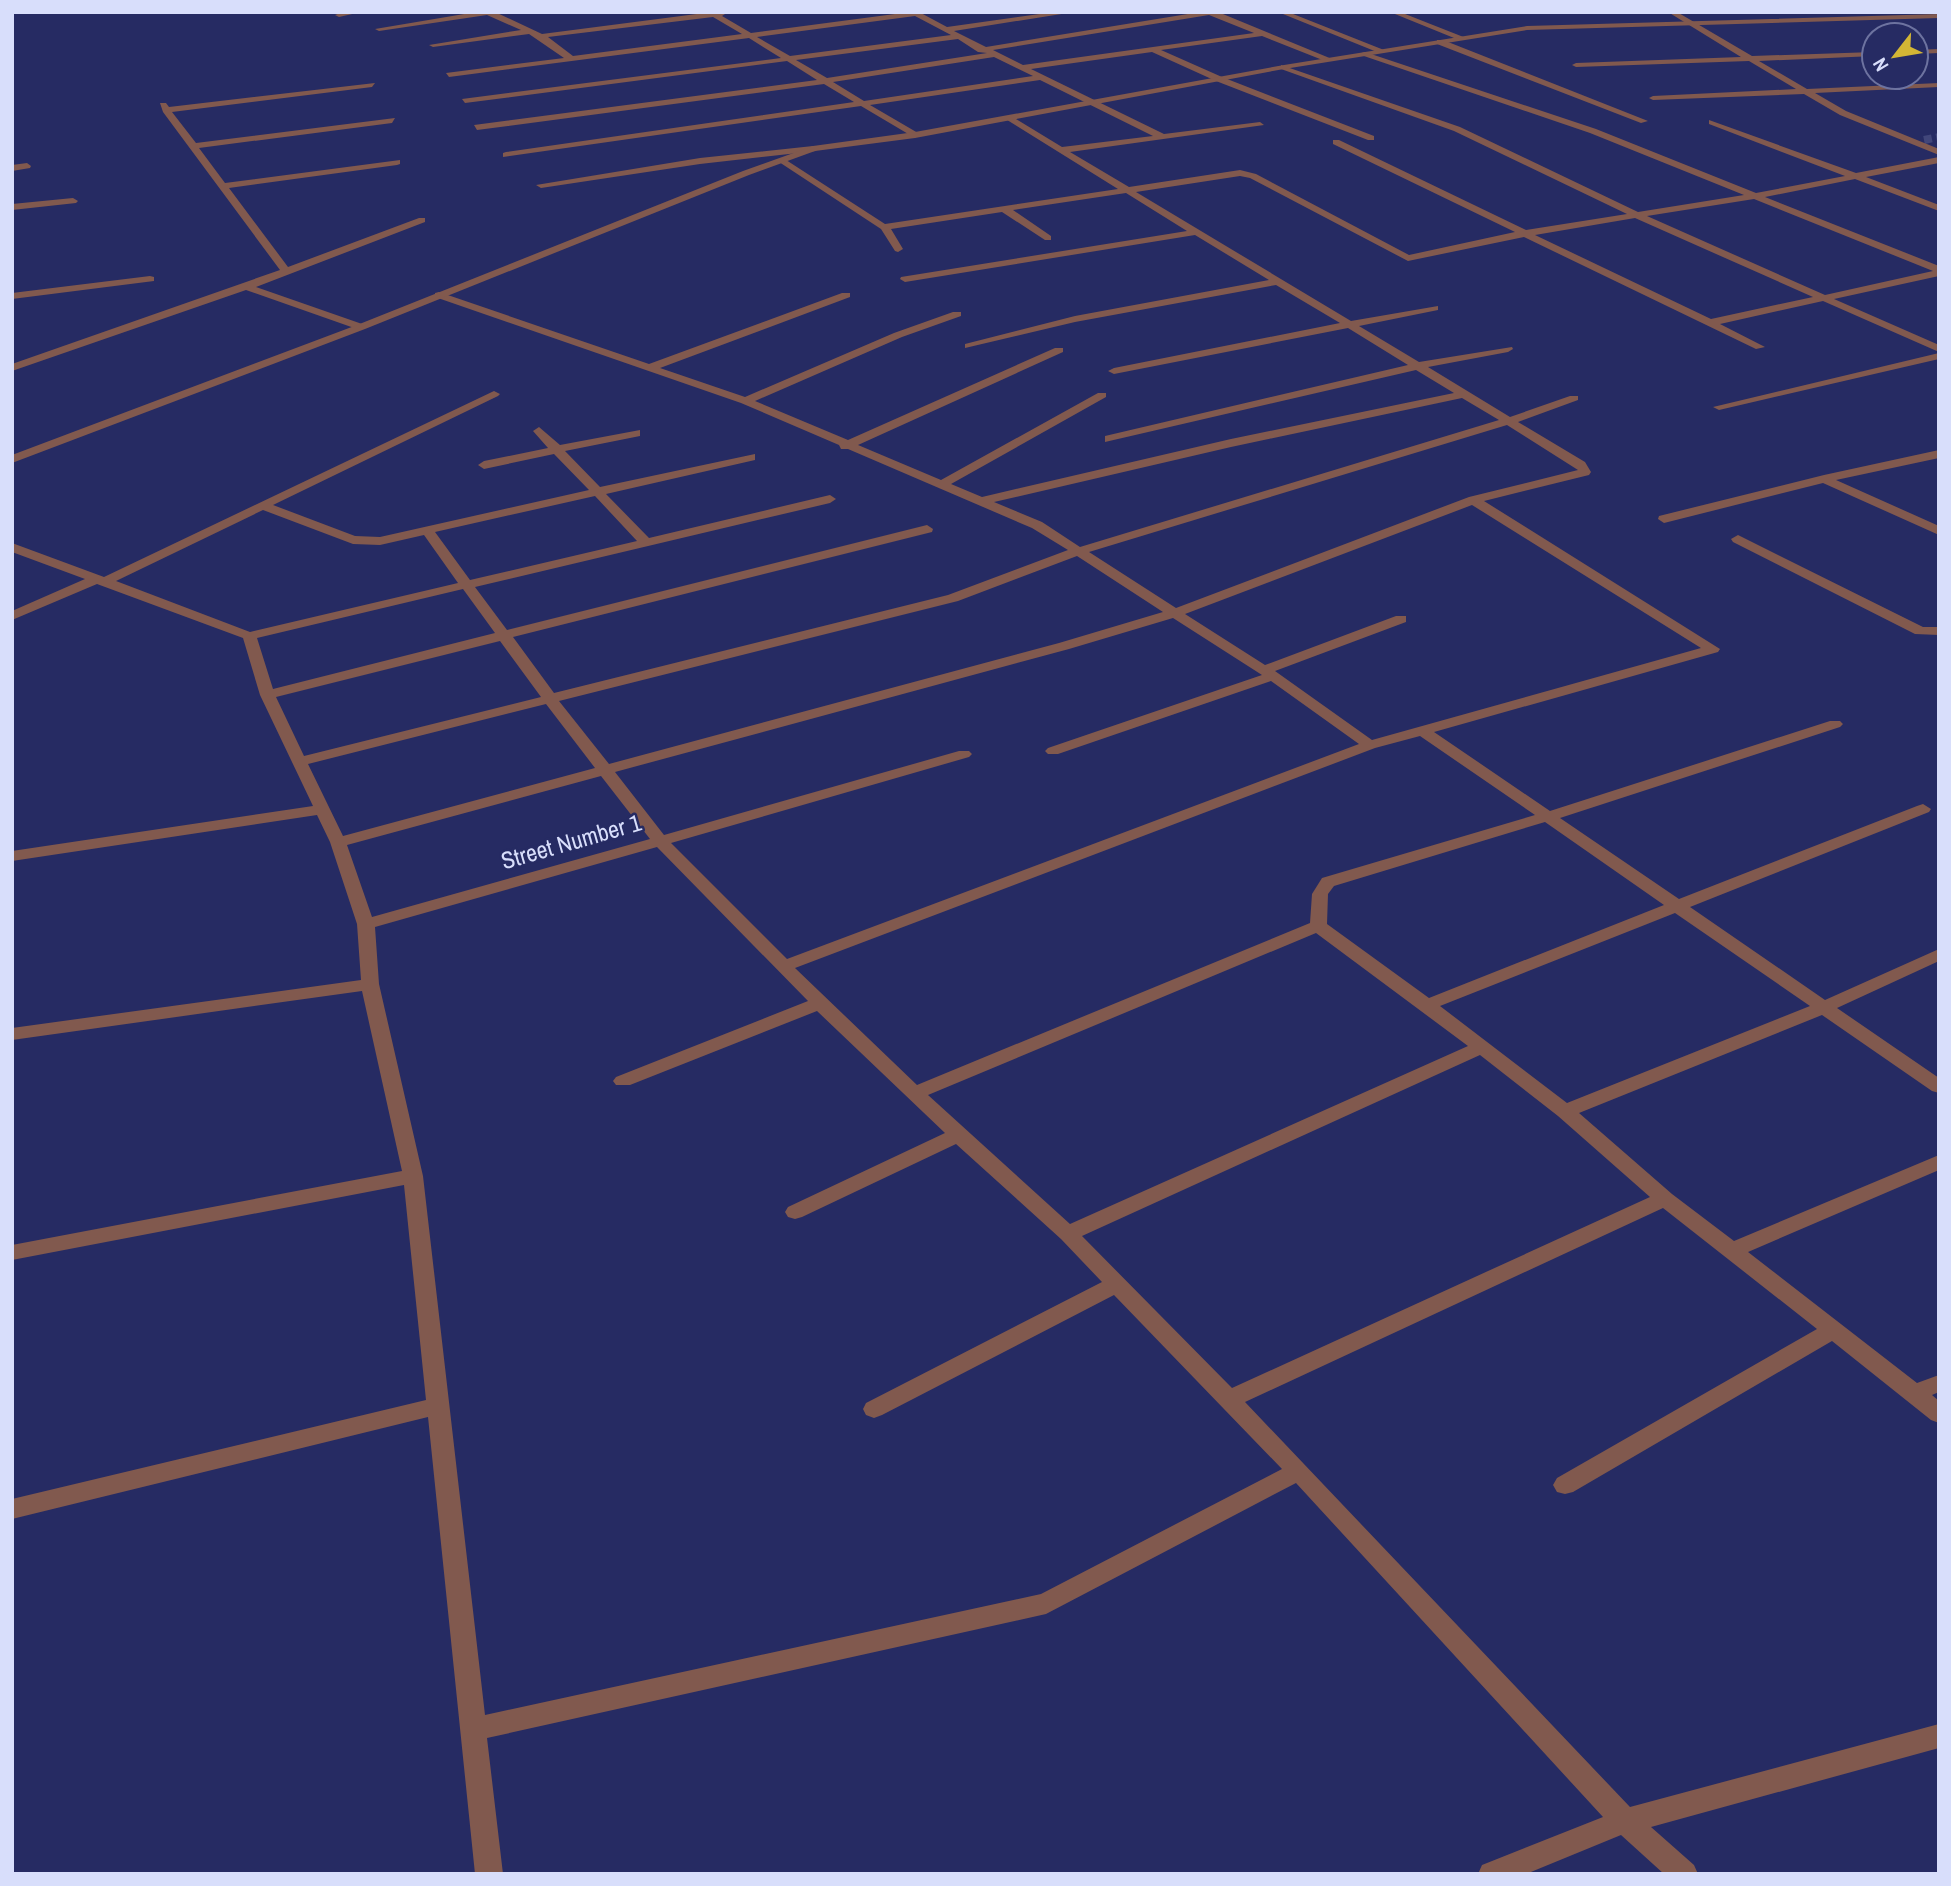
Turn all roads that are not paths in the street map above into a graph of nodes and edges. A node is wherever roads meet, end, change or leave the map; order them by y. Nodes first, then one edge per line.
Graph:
1 (358, 12) edge
2 (489, 12) edge
3 (729, 12) edge
4 (1070, 12) edge
5 (1281, 12) edge
6 (1394, 12) edge
7 (1671, 12) edge
8 (914, 13) edge
9 (1211, 13) edge
10 (714, 14) edge
11 (339, 15) dead end
12 (1939, 16) edge
13 (1690, 24) junction
14 (379, 29) dead end
15 (945, 30) junction
16 (531, 32) junction
17 (1260, 34) junction
18 (541, 36) junction
19 (750, 36) junction
20 (957, 37) junction
21 (1463, 38) junction
22 (1440, 42) junction
23 (433, 45) dead end
24 (1152, 49) junction
25 (981, 50) junction
26 (1380, 50) junction
27 (1362, 54) junction
28 (992, 55) junction
29 (1860, 55) edge
30 (787, 58) junction
31 (571, 59) junction
32 (1751, 59) junction
33 (1328, 60) junction
34 (1576, 65) dead end
35 (1284, 67) junction
36 (1022, 68) junction
37 (449, 75) dead end
38 (1043, 77) junction
39 (1219, 79) junction
40 (825, 82) junction
41 (372, 85) dead end
42 (1939, 85) edge
43 (1806, 91) junction
44 (1653, 98) dead end
45 (465, 101) dead end
46 (1096, 103) junction
47 (864, 105) junction
48 (1007, 118) junction
49 (392, 120) dead end
50 (1644, 121) dead end
51 (1712, 121) dead end
52 (1260, 125) dead end
53 (477, 127) dead end
54 (915, 135) junction
55 (1163, 137) junction
56 (1371, 138) dead end
57 (1924, 140) tunnel mouth
58 (1336, 142) dead end
59 (1913, 142) junction
60 (193, 146) junction
61 (813, 149) junction
62 (1061, 149) junction
63 (1937, 150) tunnel mouth
64 (506, 155) dead end
65 (780, 160) junction
66 (1939, 160) edge
67 (397, 162) dead end
68 (27, 166) dead end
69 (12, 168) edge
70 (1857, 177) junction
71 (541, 185) dead end
72 (222, 186) junction
73 (1128, 189) junction
74 (1755, 196) junction
75 (73, 201) dead end
76 (12, 207) edge
77 (1939, 208) edge
78 (1004, 209) junction
79 (1638, 216) junction
80 (422, 220) dead end
81 (885, 227) junction
82 (1198, 232) junction
83 (1522, 234) junction
84 (1048, 238) dead end
85 (898, 249) dead end
86 (285, 270) junction
87 (1939, 272) edge
88 (150, 279) dead end
89 (905, 279) dead end
90 (1281, 281) junction
91 (246, 287) junction
92 (439, 295) junction
93 (846, 295) dead end
94 (12, 296) edge
95 (1826, 298) junction
96 (1434, 308) dead end
97 (957, 314) dead end
98 (1350, 323) junction
99 (1709, 323) junction
100 (361, 327) junction
101 (969, 346) dead end
102 (1760, 347) dead end
103 (1059, 349) dead end
104 (1508, 349) dead end
105 (1939, 349) edge
106 (1939, 356) edge
107 (1418, 366) junction
108 (651, 367) junction
109 (12, 368) edge
110 (1114, 371) dead end
111 (494, 394) dead end
112 (1465, 394) junction
113 (1102, 396) dead end
114 (1574, 398) dead end
115 (745, 401) junction
116 (1719, 407) dead end
117 (1508, 421) junction
118 (539, 431) dead end
119 (636, 433) dead end
120 (1109, 439) dead end
121 (845, 446) junction
122 (557, 450) junction
123 (1939, 454) edge
124 (751, 457) dead end
125 (12, 459) edge
126 (484, 465) dead end
127 (1824, 479) junction
128 (942, 484) junction
129 (597, 492) junction
130 (830, 499) dead end
131 (1473, 500) junction
132 (982, 501) junction
133 (263, 506) junction
134 (1664, 519) dead end
135 (927, 528) dead end
136 (427, 530) junction
137 (1939, 531) edge
138 (1738, 539) dead end
139 (645, 541) junction
140 (12, 547) edge
141 (1076, 552) junction
142 (100, 580) junction
143 (466, 583) junction
144 (1174, 613) junction
145 (12, 616) edge
146 (1401, 619) dead end
147 (1939, 631) edge
148 (249, 636) junction
149 (504, 636) junction
150 (1269, 673) junction
151 (267, 695) junction
152 (551, 700) junction
153 (1835, 724) dead end
154 (1422, 730) junction
155 (1370, 745) junction
156 (1054, 751) dead end
157 (964, 754) dead end
158 (301, 761) junction
159 (604, 769) junction
160 (324, 809) junction
161 (1923, 809) dead end
162 (1546, 817) junction
163 (660, 841) junction
164 (338, 842) junction
165 (12, 856) edge
166 (1680, 905) junction
167 (366, 924) junction
168 (1318, 926) junction
169 (1939, 954) edge
170 (784, 966) junction
171 (370, 984) junction
172 (820, 1003) junction
173 (1427, 1005) junction
174 (1824, 1007) junction
175 (12, 1034) edge
176 (1481, 1046) junction
177 (623, 1081) dead end
178 (1939, 1087) edge
179 (915, 1093) junction
180 (1565, 1111) junction
181 (958, 1135) junction
182 (1939, 1161) edge
183 (413, 1176) junction
184 (1665, 1199) junction
185 (796, 1212) dead end
186 (1068, 1234) junction
187 (1731, 1251) junction
188 (12, 1253) edge
189 (1117, 1284) junction
190 (1833, 1330) junction
191 (1939, 1383) edge
192 (1915, 1393) junction
193 (1230, 1399) junction
194 (439, 1406) junction
195 (874, 1409) dead end
196 (1939, 1414) edge
197 (1299, 1471) junction
198 (1565, 1485) dead end
199 (12, 1509) edge
200 (473, 1729) junction
201 (1939, 1736) edge
202 (1625, 1821) junction
203 (489, 1874) edge
204 (1492, 1874) edge
205 (1684, 1874) edge

1 - 11 street
2 - 14 street
2 - 16 street
3 - 10 street
4 - 15 street
5 - 26 street
6 - 21 street
7 - 13 street
8 - 15 street
8 - 19 street
9 - 17 street
9 - 25 street
10 - 18 street
10 - 19 street
12 - 13 street
13 - 21 street
13 - 32 street
15 - 20 street
16 - 18 street
16 - 23 street
17 - 24 street
17 - 33 street
18 - 31 street
19 - 30 street
19 - 31 street
20 - 25 street
20 - 30 street
21 - 22 street
22 - 26 street
22 - 50 street
24 - 36 street
24 - 39 street
25 - 28 street
26 - 27 street
27 - 33 street
27 - 74 street
28 - 36 street
28 - 40 street
29 - 32 street
30 - 40 street
30 - 45 street
31 - 37 street
32 - 34 street
32 - 43 street
33 - 35 street
35 - 39 street
35 - 79 street
36 - 38 street
38 - 46 street
38 - 47 street
39 - 46 street
39 - 56 street
40 - 47 street
40 - 53 street
41 - 60 street
42 - 43 street
43 - 44 street
43 - 59 street
46 - 48 street
46 - 55 street
47 - 54 street
47 - 64 street
48 - 54 street
48 - 62 street
49 - 60 street
51 - 70 street
52 - 55 street
54 - 61 street
55 - 62 street
57 - 59 street
58 - 83 street
59 - 63 street
60 - 72 street
61 - 65 street
61 - 71 street
62 - 73 street
65 - 81 street
65 - 92 street
66 - 70 street
67 - 72 street
68 - 69 street
70 - 74 street
70 - 77 street
72 - 86 street
73 - 78 street
73 - 82 street
73 - 83 street
74 - 79 street
74 - 87 street
75 - 76 street
78 - 81 street
78 - 84 street
79 - 83 street
79 - 95 street
80 - 86 street
81 - 85 street
82 - 89 street
82 - 90 street
83 - 99 street
86 - 91 street
87 - 95 street
88 - 94 street
90 - 98 street
90 - 101 street
91 - 100 street
91 - 109 street
92 - 100 street
92 - 108 street
93 - 108 street
95 - 99 street
95 - 105 street
96 - 98 street
97 - 115 street
98 - 107 street
98 - 110 street
99 - 102 street
100 - 125 street
103 - 121 street
104 - 107 street
106 - 116 street
107 - 112 street
107 - 120 street
108 - 115 street
111 - 133 street
112 - 117 street
112 - 132 street
113 - 128 street
114 - 117 street
115 - 121 street
117 - 131 street
117 - 141 street
118 - 122 street
119 - 122 street
121 - 128 street
122 - 126 street
122 - 129 street
123 - 127 street
124 - 129 street
127 - 134 street
127 - 137 street
128 - 132 street
129 - 136 street
129 - 139 street
130 - 139 street
131 - 144 street
131 - 154 street
132 - 141 street
133 - 136 street
133 - 142 street
135 - 149 street
136 - 143 street
138 - 147 street
139 - 143 street
140 - 142 street
141 - 144 street
141 - 152 street
142 - 145 street
142 - 148 street
143 - 148 street
143 - 149 street
144 - 150 street
144 - 159 street
146 - 150 street
148 - 151 street
149 - 151 street
149 - 152 street
150 - 155 street
150 - 156 street
151 - 158 street
152 - 158 street
152 - 159 street
153 - 162 street
154 - 155 street
154 - 162 street
155 - 170 street
157 - 163 street
158 - 160 street
159 - 163 street
159 - 164 street
160 - 164 street
160 - 165 street
161 - 166 street
162 - 166 street
162 - 168 street
163 - 167 street, Street Number 1
163 - 170 street, Street Number 1
164 - 167 street
166 - 173 street
166 - 174 street
167 - 171 street
168 - 173 street
168 - 179 street
169 - 174 street
170 - 172 street, Street Number 1
171 - 175 street
171 - 183 street
172 - 177 street
172 - 179 street, Street Number 1
173 - 176 street
174 - 178 street
174 - 180 street
176 - 180 street
176 - 186 street
179 - 181 street, Street Number 1
180 - 184 street
181 - 185 street
181 - 186 street, Street Number 1
182 - 187 street
183 - 188 street
183 - 194 street
184 - 187 street
184 - 193 street
186 - 189 street, Street Number 1
187 - 190 street
189 - 193 street, Street Number 1
189 - 195 street
190 - 192 street
190 - 198 street
191 - 192 street
192 - 196 street
193 - 197 street, Street Number 1
194 - 199 street
194 - 200 street
197 - 200 street
197 - 202 street, Street Number 1
200 - 203 street
201 - 202 street
202 - 204 street
202 - 205 street, Street Number 1

